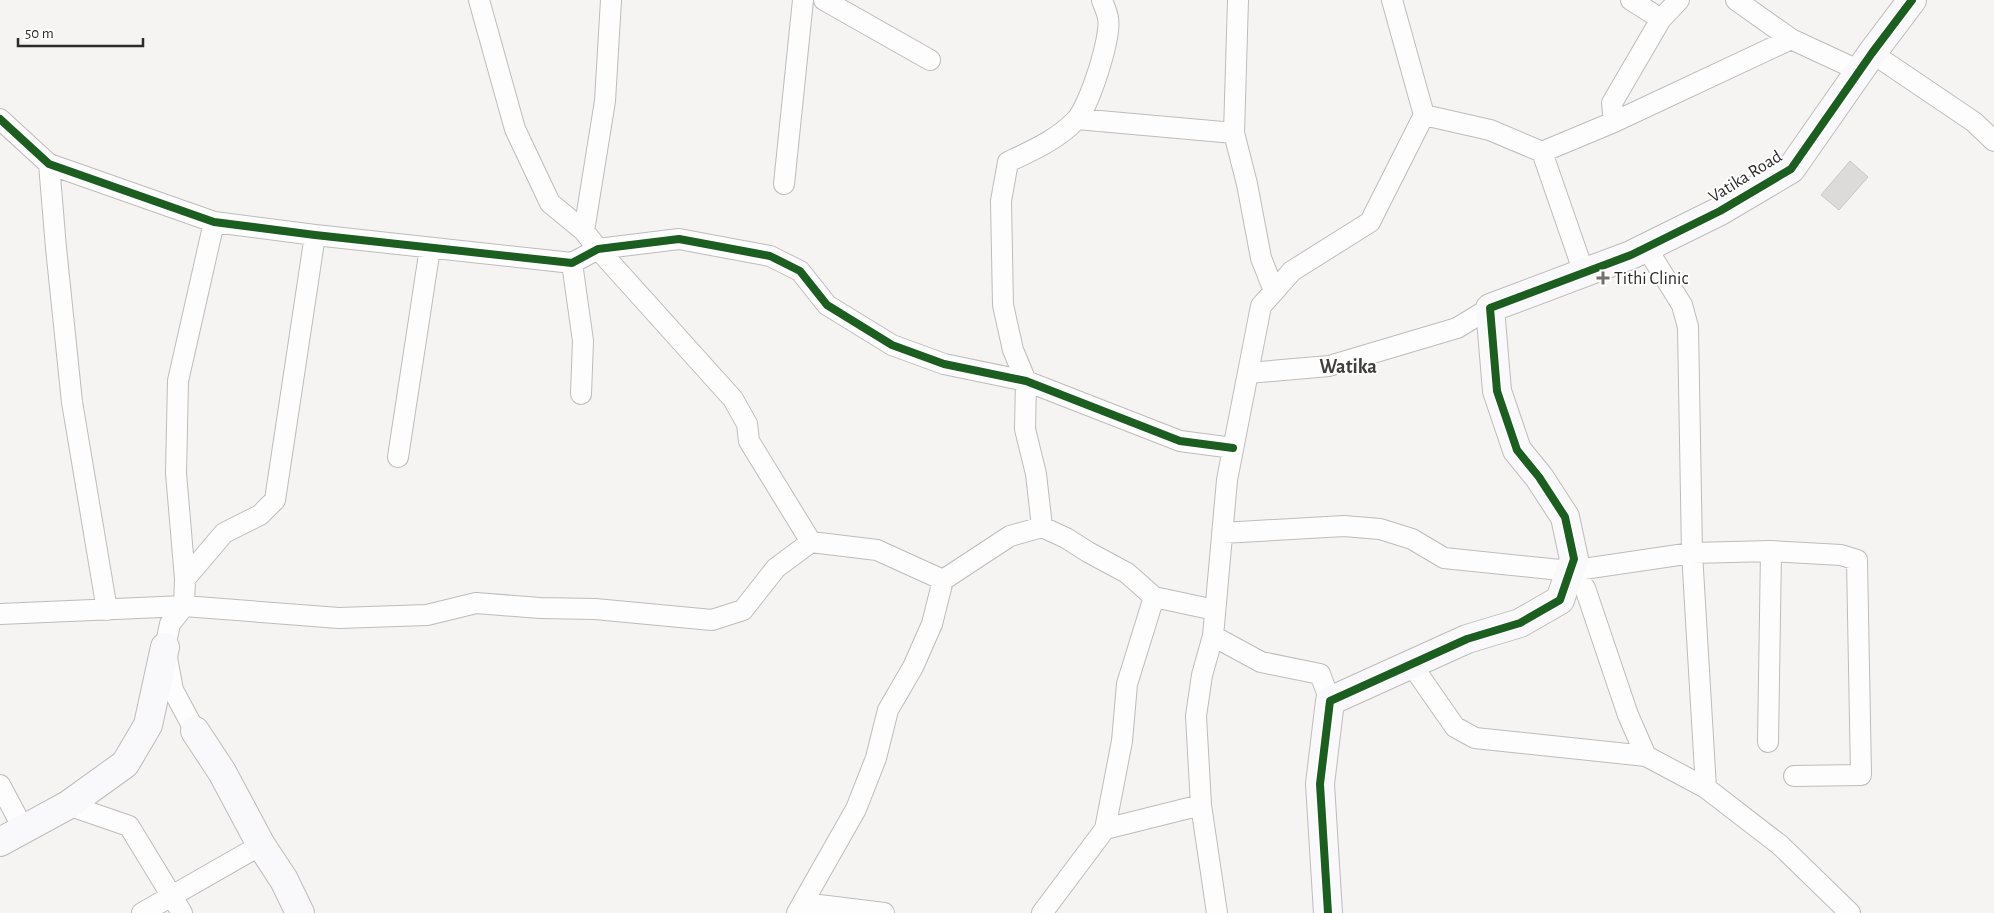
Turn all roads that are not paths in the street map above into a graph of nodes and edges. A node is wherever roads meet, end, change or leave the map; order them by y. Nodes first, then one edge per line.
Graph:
1 (479, 0) edge
2 (611, 0) edge
3 (803, 0) edge
4 (824, 0) edge
5 (1102, 0) edge
6 (1238, 0) edge
7 (1392, 0) edge
8 (1631, 0) edge
9 (1679, 0) edge
10 (1736, 0) edge
11 (1912, 0) edge
12 (1661, 19) junction
13 (1791, 39) junction
14 (930, 60) dead end
15 (1866, 62) junction
16 (1424, 115) junction
17 (0, 119) edge
18 (1077, 119) junction
19 (1614, 122) junction
20 (1234, 133) junction
21 (1994, 141) edge
22 (1542, 152) junction
23 (50, 164) junction
24 (784, 184) dead end
25 (214, 222) junction
26 (584, 231) junction
27 (315, 235) junction
28 (1646, 247) junction
29 (430, 248) junction
30 (598, 249) junction
31 (572, 263) junction
32 (1584, 273) junction
33 (1274, 291) junction
34 (1490, 308) junction
35 (1248, 373) junction
36 (1026, 381) junction
37 (581, 394) dead end
38 (1233, 448) junction
39 (398, 457) dead end
40 (1042, 527) junction
41 (1222, 533) junction
42 (811, 542) junction
43 (1771, 551) junction
44 (1692, 553) junction
45 (1570, 571) junction
46 (185, 579) junction
47 (943, 580) junction
48 (1154, 597) junction
49 (184, 606) junction
50 (107, 610) junction
51 (1215, 610) junction
52 (0, 614) edge
53 (1213, 636) junction
54 (165, 647) junction
55 (1411, 664) junction
56 (1330, 701) junction
57 (196, 731) joint
58 (1768, 742) dead end
59 (1646, 756) junction
60 (1794, 776) dead end
61 (0, 785) edge
62 (1706, 788) junction
63 (68, 805) junction
64 (1201, 805) junction
65 (1105, 829) junction
66 (24, 830) junction
67 (0, 842) edge
68 (261, 845) junction
69 (172, 895) junction
70 (800, 908) edge
71 (142, 913) edge
72 (182, 913) edge
73 (300, 913) edge
74 (884, 913) edge
75 (1042, 913) edge
76 (1217, 913) edge
77 (1328, 913) edge
78 (1850, 913) edge

1 - 26 street
2 - 26 street
3 - 24 street
4 - 14 street
5 - 18 street
6 - 20 street
7 - 16 street
8 - 12 street
9 - 12 street
10 - 13 street
11 - 15 street, Vatika Road
12 - 19 street
13 - 15 street
13 - 19 street
15 - 21 street
15 - 28 street, Vatika Road
16 - 22 street
16 - 33 street
17 - 23 street
18 - 20 street
18 - 36 street
19 - 22 street
20 - 33 street
22 - 32 street
23 - 25 street
23 - 50 street
25 - 27 street
25 - 46 street
26 - 30 street
27 - 29 street
27 - 46 street
28 - 32 street, Vatika Road
28 - 44 street
29 - 31 street
29 - 39 street
30 - 31 street
30 - 36 street
30 - 42 street
31 - 37 street
32 - 34 street, Vatika Road
33 - 35 street
34 - 35 street
34 - 45 street
35 - 38 street
36 - 38 street
36 - 40 street
38 - 41 street
40 - 47 street
40 - 48 street
41 - 45 street
41 - 51 street
42 - 47 street
42 - 49 street
43 - 44 street
43 - 58 street
43 - 60 street
44 - 45 street
44 - 62 street
45 - 55 street
45 - 59 street
46 - 49 street
47 - 70 street
48 - 51 street
48 - 65 street
49 - 50 street
49 - 54 street
50 - 52 street
51 - 53 street
53 - 56 street
53 - 64 street
54 - 57 street
54 - 63 street
55 - 56 street
55 - 59 street
56 - 77 street
57 - 68 street
59 - 62 street
61 - 66 street
62 - 78 street
63 - 66 street
63 - 69 street
64 - 65 street
64 - 76 street
65 - 75 street
66 - 67 street
68 - 69 street
68 - 73 street
69 - 71 street
69 - 72 street
70 - 74 street

